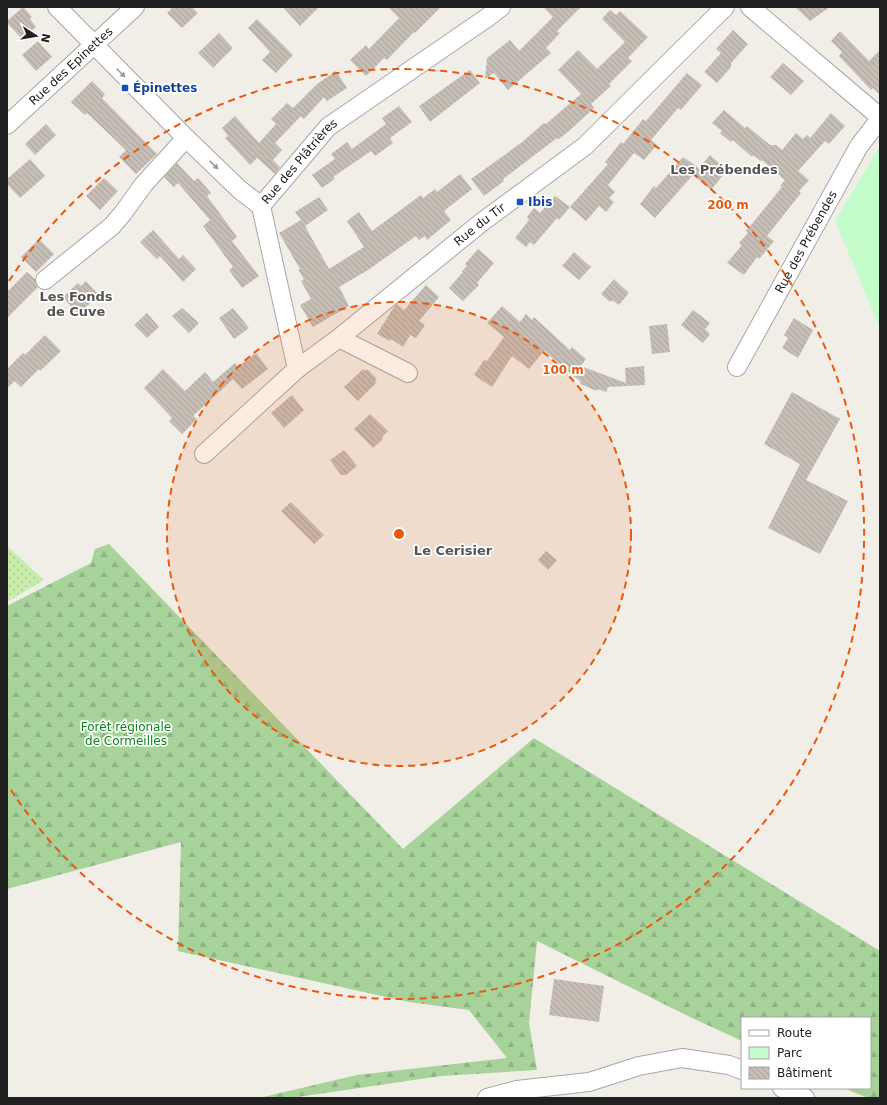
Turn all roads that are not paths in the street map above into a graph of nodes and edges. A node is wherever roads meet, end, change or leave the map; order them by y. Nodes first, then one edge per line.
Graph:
1 (57, 7) edge
2 (134, 7) edge
3 (501, 7) edge
4 (724, 7) edge
5 (750, 7) edge
6 (94, 45) junction
7 (880, 118) edge
8 (7, 125) edge
9 (186, 138) junction
10 (261, 206) junction
11 (45, 280) dead end
12 (339, 338) junction
13 (737, 367) dead end
14 (297, 369) junction
15 (408, 373) dead end
16 (204, 454) dead end
17 (741, 1070) edge
18 (590, 1090) edge
19 (487, 1098) edge

1 - 6 street
2 - 6 street, Rue des Epinettes
3 - 10 street, Rue des Plâtrières
4 - 12 street, Rue du Tir
5 - 7 street
6 - 8 street, Rue des Epinettes
6 -> 9 street
7 - 13 street, Rue des Prébendes
9 -> 10 street
9 - 11 street
10 - 14 street, Rue des Plâtrières
12 - 14 street, Rue du Tir
12 - 15 street
14 - 16 street
17 - 18 street
18 - 19 street

